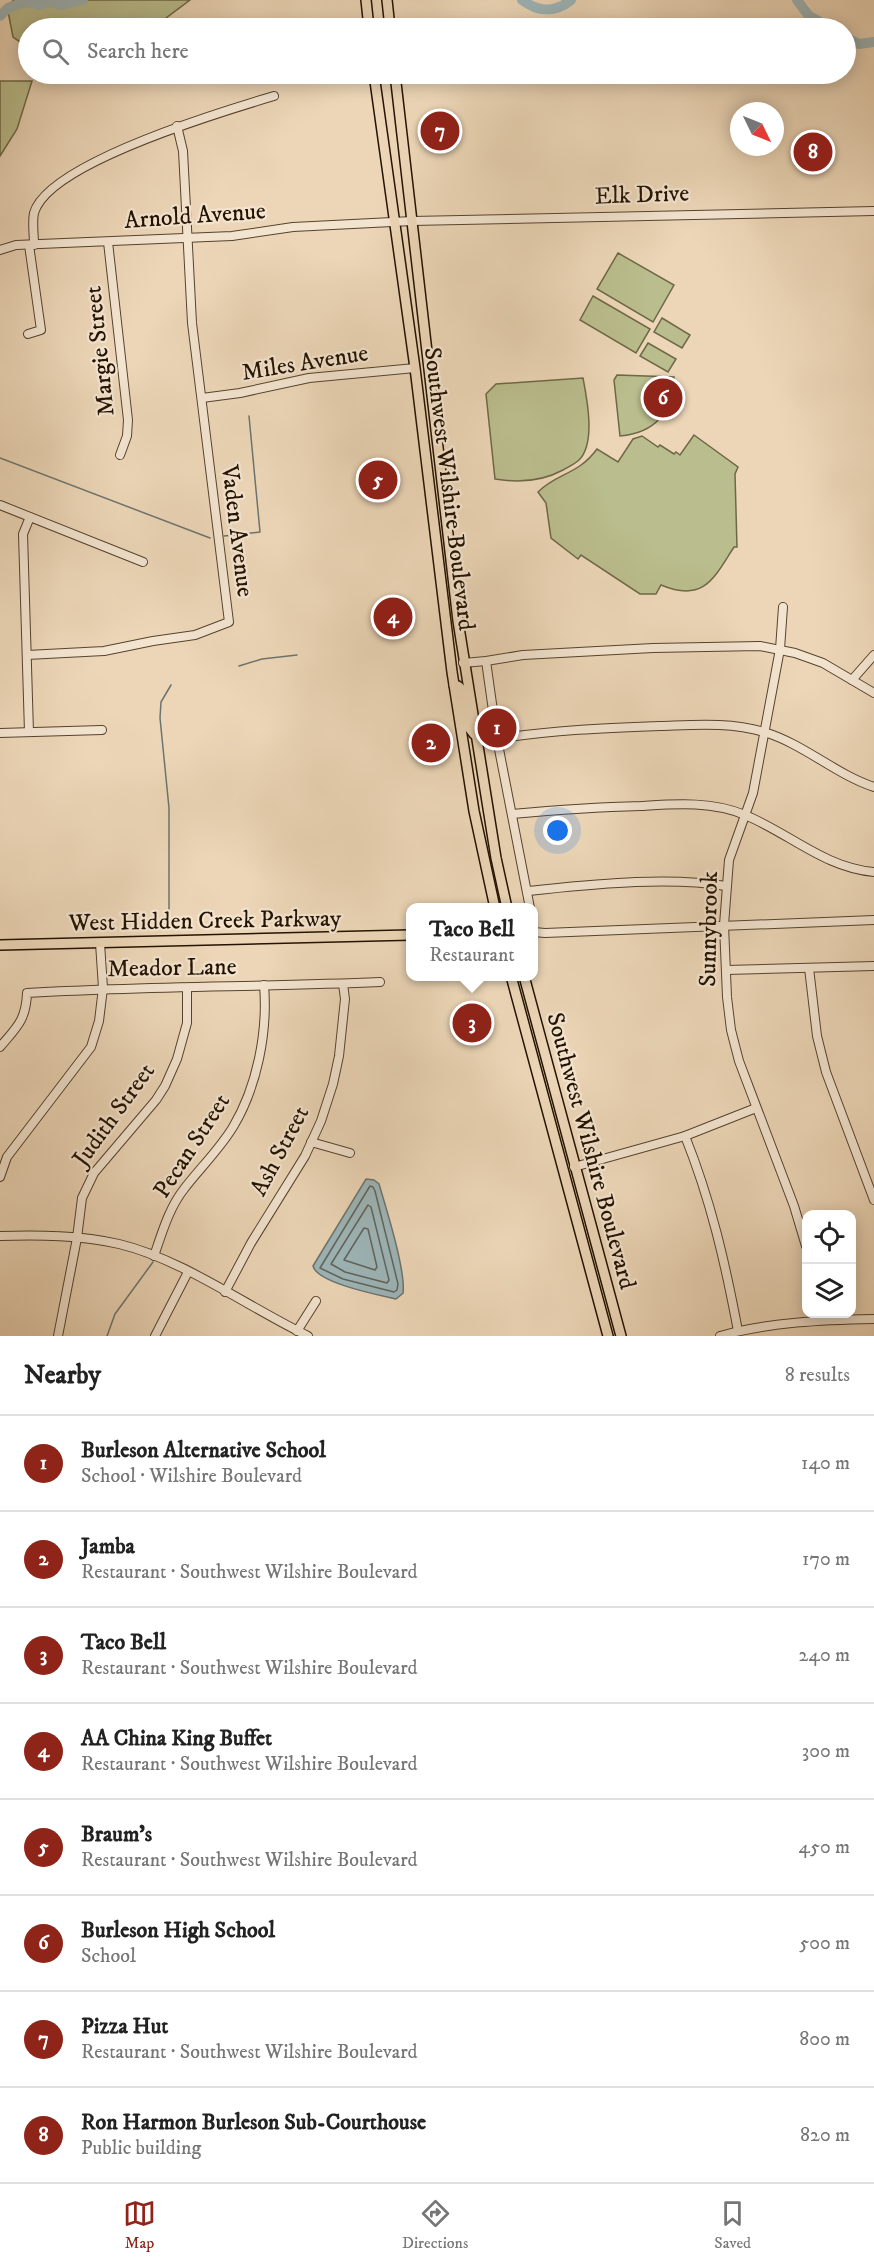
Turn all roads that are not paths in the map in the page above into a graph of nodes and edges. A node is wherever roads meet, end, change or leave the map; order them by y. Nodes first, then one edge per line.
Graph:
1 (387, 0) edge
2 (366, 1) edge
3 (368, 18) edge
4 (389, 18) edge
5 (375, 84) edge
6 (396, 84) edge
7 (274, 96) dead end
8 (177, 126) junction
9 (874, 211) edge
10 (412, 221) junction
11 (393, 223) junction
12 (187, 238) junction
13 (108, 242) junction
14 (32, 245) junction
15 (0, 250) edge
16 (28, 334) dead end
17 (414, 368) junction
18 (202, 398) junction
19 (120, 455) dead end
20 (0, 505) edge
21 (30, 517) junction
22 (450, 555) junction
23 (437, 557) junction
24 (143, 562) dead end
25 (783, 607) dead end
26 (780, 649) junction
27 (874, 654) edge
28 (27, 655) junction
29 (486, 661) junction
30 (464, 663) junction
31 (852, 680) junction
32 (454, 685) junction
33 (874, 693) edge
34 (102, 730) dead end
35 (29, 732) junction
36 (765, 732) junction
37 (0, 733) edge
38 (476, 736) junction
39 (497, 739) junction
40 (874, 787) edge
41 (512, 814) junction
42 (745, 815) junction
43 (874, 872) edge
44 (726, 886) junction
45 (527, 891) junction
46 (491, 892) junction
47 (488, 903) edge
48 (494, 903) edge
49 (506, 903) edge
50 (529, 903) edge
51 (874, 920) edge
52 (723, 925) junction
53 (538, 931) edge
54 (406, 935) edge
55 (100, 943) junction
56 (0, 945) edge
57 (874, 966) edge
58 (809, 968) junction
59 (726, 970) junction
60 (512, 981) edge
61 (525, 981) edge
62 (380, 982) dead end
63 (343, 984) junction
64 (264, 985) junction
65 (103, 988) junction
66 (187, 988) junction
67 (1, 1043) edge
68 (756, 1108) junction
69 (685, 1136) junction
70 (311, 1142) junction
71 (350, 1153) dead end
72 (574, 1167) junction
73 (0, 1177) edge
74 (874, 1200) edge
75 (802, 1231) edge
76 (0, 1236) edge
77 (77, 1238) junction
78 (154, 1256) junction
79 (188, 1272) junction
80 (225, 1292) junction
81 (316, 1301) dead end
82 (810, 1318) edge
83 (845, 1318) edge
84 (874, 1319) edge
85 (297, 1331) junction
86 (738, 1331) junction
87 (58, 1336) edge
88 (155, 1336) edge
89 (308, 1336) edge
90 (608, 1336) edge
91 (621, 1336) edge
92 (720, 1336) edge

1 - 4 main road
2 - 3 main road
5 - 11 main road, Southwest Wilshire Boulevard
6 - 10 main road, Southwest Wilshire Boulevard
7 - 8 street
8 - 12 street, Vaden Avenue
8 - 14 street
9 - 10 street, Elk Drive
10 - 11 street, Elk Drive
10 - 22 main road, Southwest Wilshire Boulevard
11 - 12 street, Arnold Avenue
11 - 17 main road, Southwest Wilshire Boulevard
12 - 13 street, Arnold Avenue
12 - 18 street, Vaden Avenue
13 - 14 street, Arnold Avenue
13 - 19 street, Margie Street
14 - 15 street, Arnold Avenue
14 - 16 street
17 - 18 street, Miles Avenue
17 - 23 main road, Southwest Wilshire Boulevard
18 - 28 street, Vaden Avenue
20 - 21 street
21 - 24 street
21 - 28 street
22 - 23 main road
22 - 30 main road, Southwest Wilshire Boulevard
23 - 32 main road, Southwest Wilshire Boulevard
25 - 26 street, Sunnybrook
26 - 29 street
26 - 31 street
26 - 36 street, Sunnybrook
27 - 31 street
28 - 35 street
29 - 30 street
29 - 39 street
30 - 38 main road, Southwest Wilshire Boulevard
31 - 33 street
32 - 38 main road
32 - 46 main road, Southwest Wilshire Boulevard
34 - 35 street
35 - 37 street
36 - 39 street
36 - 40 street
36 - 42 street, Sunnybrook
38 - 49 main road, Southwest Wilshire Boulevard
39 - 41 street
41 - 42 street
41 - 45 street
42 - 43 street
42 - 44 street, Sunnybrook
44 - 45 street
44 - 52 street, Sunnybrook
45 - 50 street
46 - 47 main road
46 - 48 main road, Southwest Wilshire Boulevard
51 - 52 street
52 - 53 street
52 - 59 street, Sunnybrook
54 - 55 main road, West Hidden Creek Parkway
55 - 56 main road, West Hidden Creek Parkway
55 - 65 street
57 - 58 street
58 - 59 street
58 - 74 street
59 - 68 street, Sunnybrook
60 - 90 main road, Southwest Wilshire Boulevard
61 - 72 main road, Southwest Wilshire Boulevard
62 - 63 street, Meador Lane
63 - 64 street, Meador Lane
63 - 70 street, Ash Street
64 - 66 street, Meador Lane
64 - 78 street, Pecan Street
65 - 66 street, Meador Lane
65 - 67 street, Meador Lane
65 - 73 street
66 - 77 street, Judith Street
68 - 69 street
68 - 75 street, Sunnybrook
69 - 72 street
69 - 86 street
70 - 71 street
70 - 80 street, Ash Street
72 - 91 main road, Southwest Wilshire Boulevard
76 - 77 street
77 - 78 street
77 - 87 street, Judith Street
78 - 79 street
79 - 80 street
79 - 88 street
80 - 85 street
81 - 85 street
82 - 86 street
83 - 84 street
85 - 89 street
86 - 92 street

